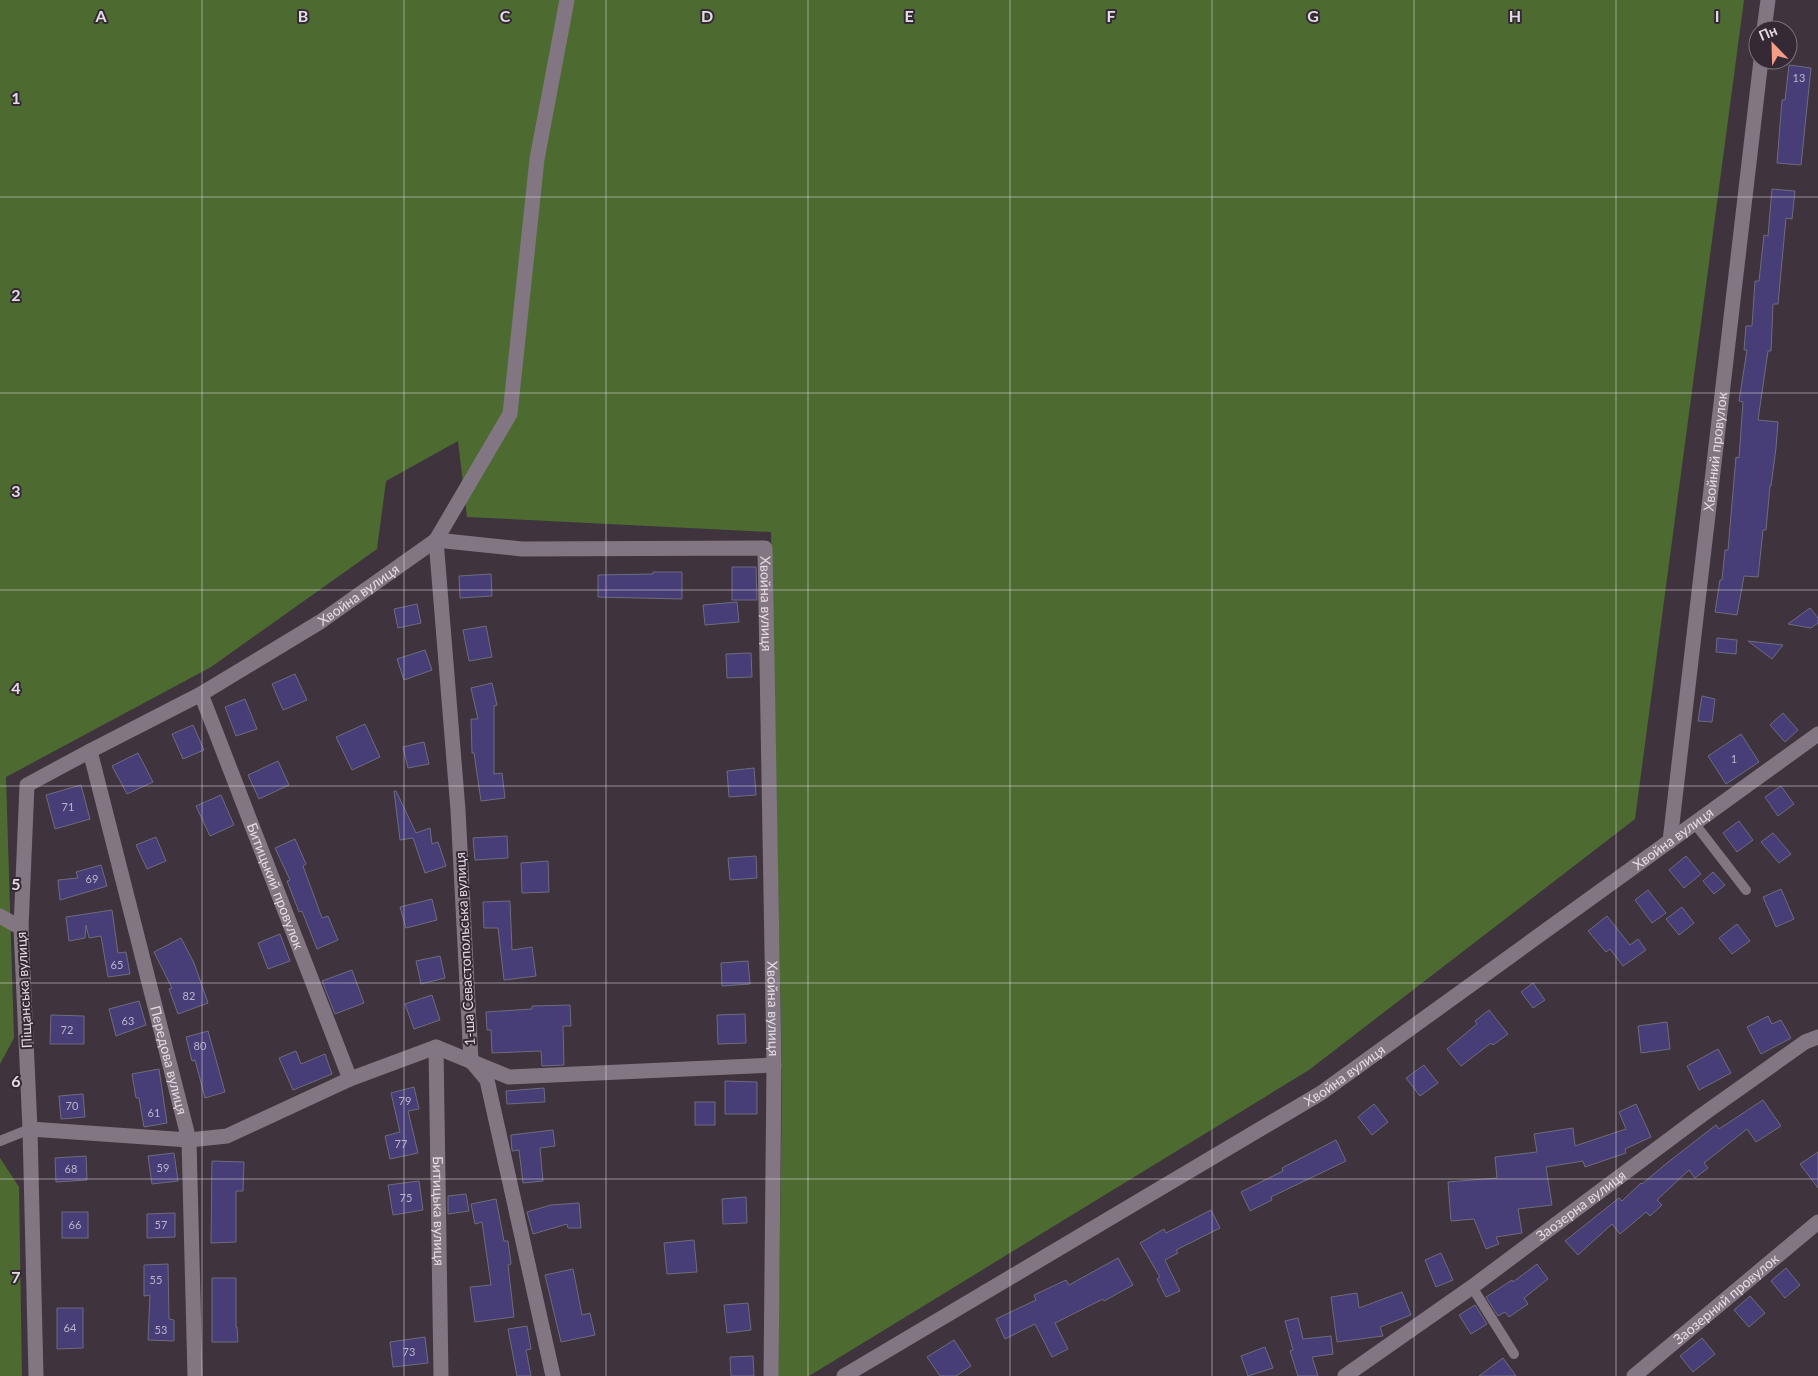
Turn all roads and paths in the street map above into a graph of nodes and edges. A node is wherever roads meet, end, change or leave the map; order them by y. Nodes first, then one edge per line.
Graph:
1 (567, 0) edge
2 (1768, 0) edge
3 (1765, 20) edge
4 (1760, 70) edge
5 (436, 540) junction
6 (201, 694) junction
7 (1818, 734) edge
8 (90, 750) junction
9 (28, 785) joint
10 (1695, 824) junction
11 (1670, 841) junction
12 (1746, 890) dead end
13 (0, 916) edge
14 (21, 928) junction
15 (1818, 1037) edge
16 (436, 1047) junction
17 (471, 1062) junction
18 (774, 1065) junction
19 (350, 1079) junction
20 (30, 1129) junction
21 (189, 1140) junction
22 (0, 1141) edge
23 (1818, 1222) edge
24 (1472, 1287) junction
25 (1514, 1354) dead end
26 (36, 1376) edge
27 (195, 1376) edge
28 (441, 1376) edge
29 (553, 1376) edge
30 (771, 1376) edge
31 (844, 1376) edge
32 (1345, 1376) edge
33 (1634, 1376) edge

1 - 5 street
2 - 3 street
4 - 11 street, Хвойний провулок
5 - 6 street, Хвойна вулиця
5 - 17 street, 1-ша Севастопольська вулиця
5 - 18 street, Хвойна вулиця
6 - 8 street, Хвойна вулиця
6 - 19 street, Битицький провулок
7 - 10 street, Хвойна вулиця
8 - 9 street, Хвойна вулиця
8 - 21 street, Передова вулиця
9 - 14 street, Піщанська вулиця
10 - 11 street, Хвойна вулиця
10 - 12 lane
11 - 31 street, Хвойна вулиця
13 - 14 street
14 - 20 street, Піщанська вулиця
15 - 24 street, Заозерна вулиця
16 - 17 street
16 - 19 street
16 - 28 street, Битицька вулиця
17 - 18 street
17 - 29 street, 1-ша Севастопольська вулиця
18 - 30 street, Хвойна вулиця
19 - 21 street
20 - 21 street
20 - 22 lane
20 - 26 street, Піщанська вулиця
21 - 27 street, Передова вулиця
23 - 33 street, Заозерний провулок
24 - 25 lane
24 - 32 street, Заозерна вулиця

